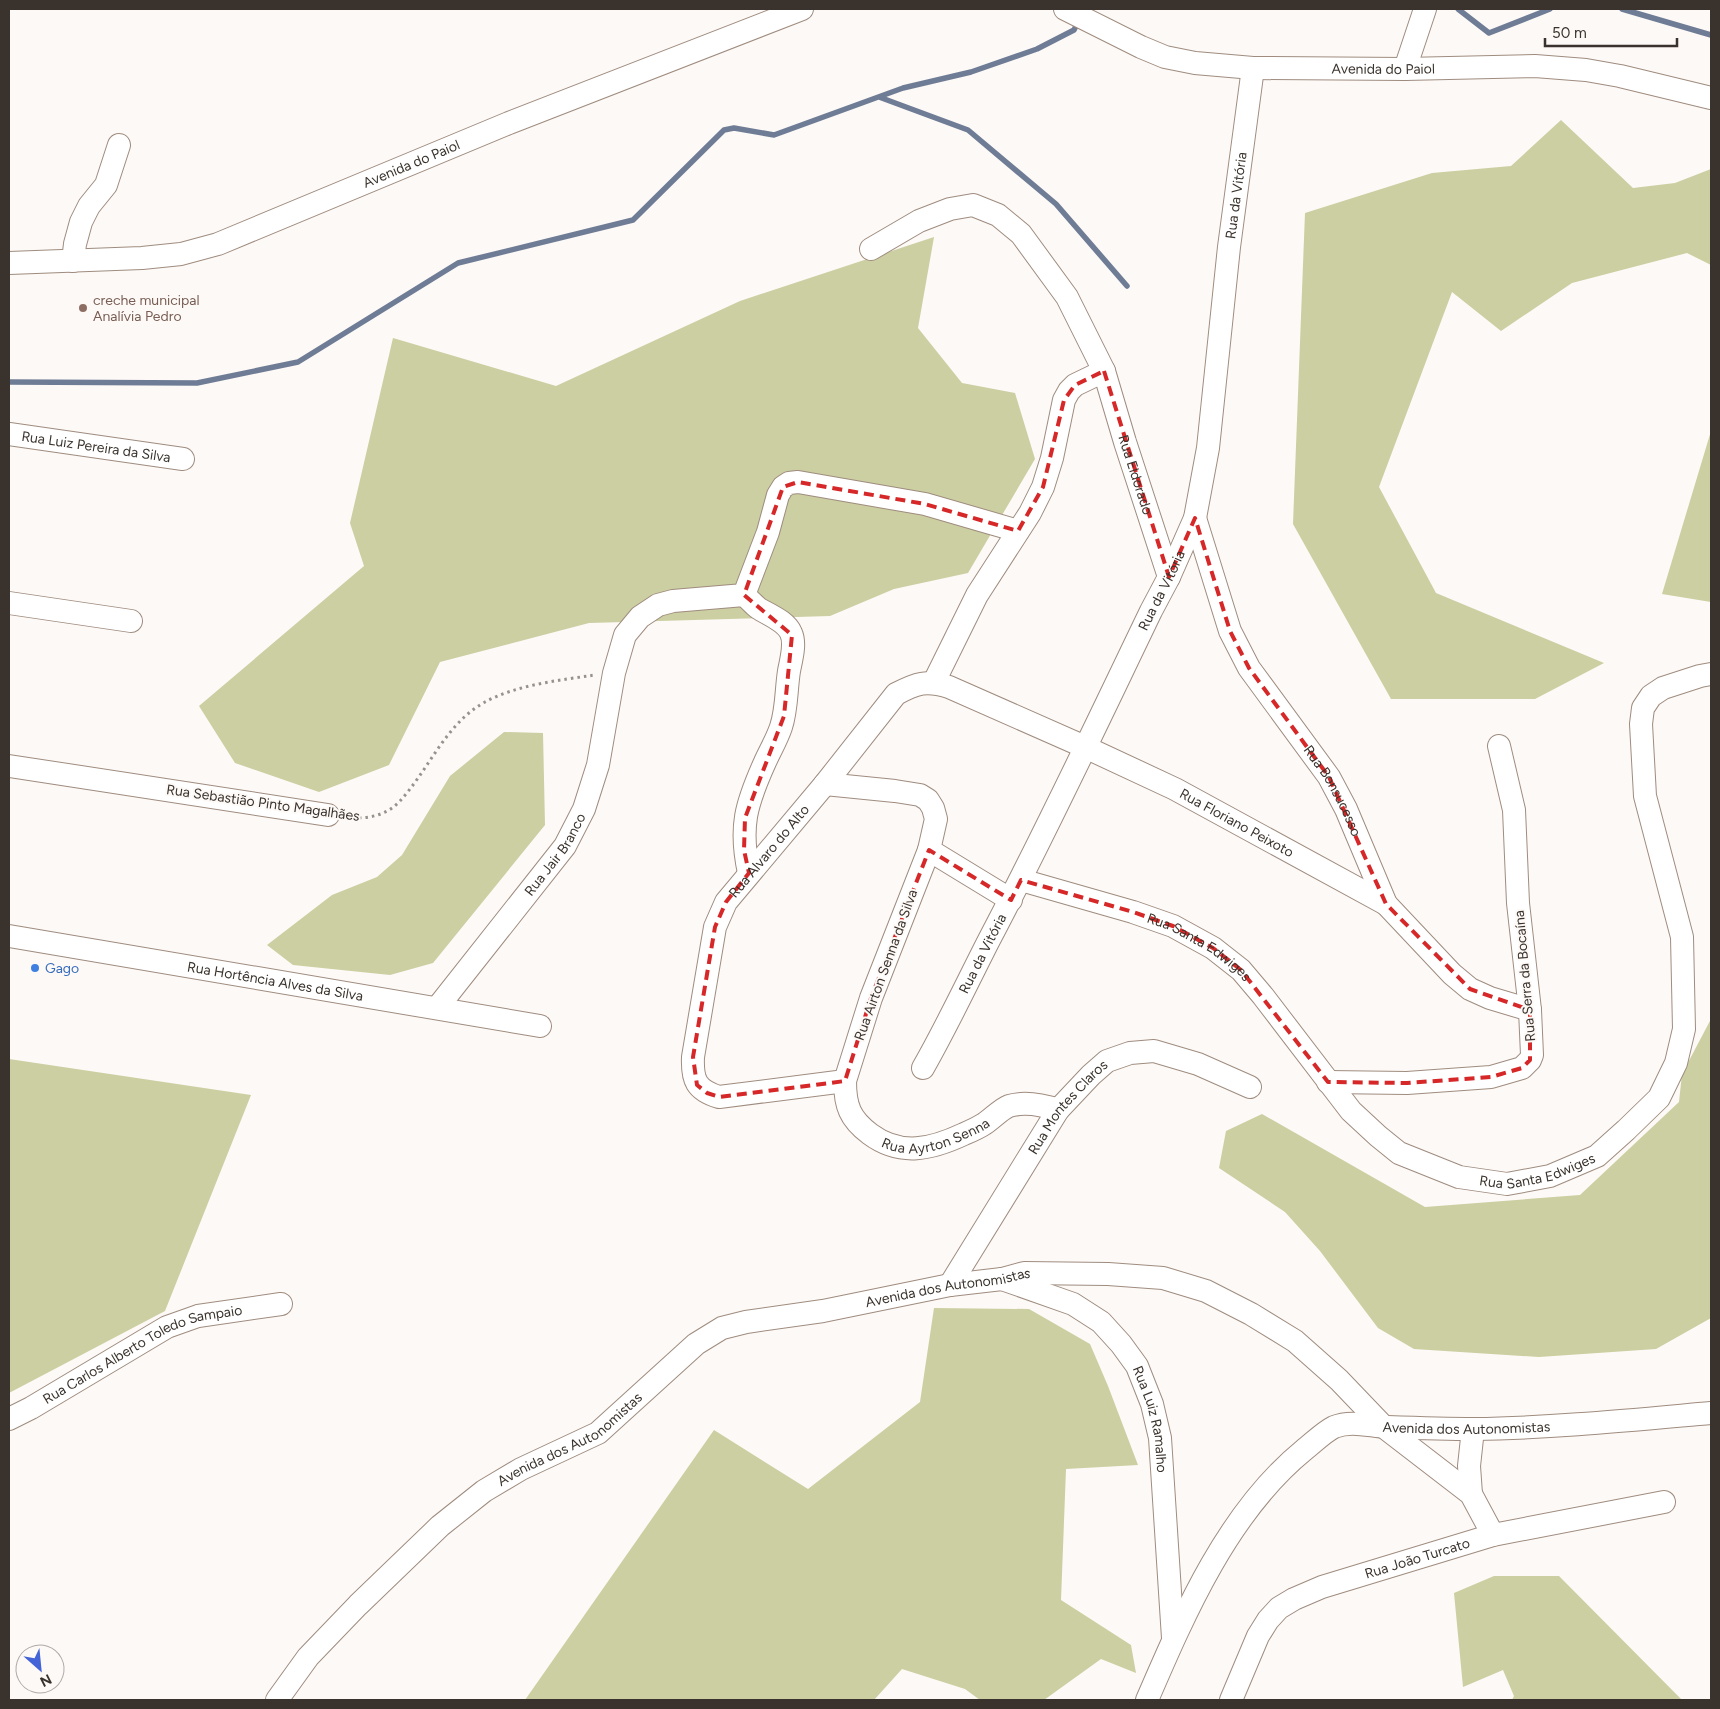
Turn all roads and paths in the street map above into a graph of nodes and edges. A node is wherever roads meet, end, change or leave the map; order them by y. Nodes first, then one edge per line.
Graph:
1 (1065, 9) edge
2 (1425, 9) edge
3 (787, 11) edge
4 (1253, 68) junction
5 (1404, 69) junction
6 (1711, 98) edge
7 (120, 145) dead end
8 (871, 249) dead end
9 (74, 261) junction
10 (9, 263) edge
11 (1104, 371) junction
12 (9, 434) edge
13 (183, 459) dead end
14 (1195, 518) junction
15 (1018, 532) junction
16 (1169, 577) junction
17 (744, 595) junction
18 (9, 603) edge
19 (131, 621) dead end
20 (614, 673) junction
21 (1711, 674) edge
22 (934, 682) junction
23 (1499, 746) dead end
24 (1085, 747) junction
25 (9, 766) edge
26 (825, 784) junction
27 (328, 815) joint
28 (929, 850) junction
29 (750, 873) junction
30 (1016, 890) junction
31 (1386, 904) junction
32 (9, 936) edge
33 (437, 1008) junction
34 (1530, 1010) junction
35 (540, 1026) dead end
36 (923, 1068) dead end
37 (845, 1081) junction
38 (1328, 1082) junction
39 (1250, 1087) dead end
40 (1058, 1110) junction
41 (1002, 1279) junction
42 (950, 1285) junction
43 (281, 1304) dead end
44 (1711, 1413) edge
45 (9, 1419) edge
46 (1384, 1427) junction
47 (1473, 1429) junction
48 (1471, 1494) junction
49 (1664, 1502) dead end
50 (1493, 1535) junction
51 (1174, 1639) junction
52 (277, 1700) edge
53 (1147, 1700) edge
54 (1231, 1700) edge

1 - 4 street, Avenida do Paiol
2 - 5 street
3 - 9 street, Avenida do Paiol
4 - 5 street, Avenida do Paiol
4 - 14 street, Rua da Vitória
5 - 6 street, Avenida do Paiol
7 - 9 street
8 - 11 street, Rua Eldorado
9 - 10 street, Avenida do Paiol
11 - 15 street
11 - 16 street, Rua Eldorado
12 - 13 street, Rua Luiz Pereira da Silva
14 - 16 street, Rua da Vitória
14 - 31 street, Rua Bonsucesso
15 - 17 street
15 - 22 street
16 - 24 street, Rua da Vitória
17 - 20 street, Rua Jair Branco
17 - 29 street
18 - 19 street
20 - 27 path, Rua Sebastião Pinto Magalhães
20 - 33 street, Rua Jair Branco
21 - 38 street, Rua Santa Edwiges
22 - 24 street
22 - 26 street, Rua Alvaro do Alto
23 - 34 street, Rua Serra da Bocaína
24 - 30 street, Rua da Vitória
24 - 31 street, Rua Floriano Peixoto
25 - 27 street, Rua Sebastião Pinto Magalhães
26 - 28 street
26 - 29 street, Rua Alvaro do Alto
28 - 30 street, Rua Santa Edwiges
28 - 37 street, Rua Airton Senna da Silva
29 - 37 street, Rua Alvaro do Alto
30 - 36 street, Rua da Vitória
30 - 38 street, Rua Santa Edwiges
31 - 34 street, Rua Bonsucesso
32 - 33 street, Rua Hortência Alves da Silva
33 - 35 street, Rua Hortência Alves da Silva
34 - 38 street, Rua Serra da Bocaína
37 - 40 street, Rua Ayrton Senna
39 - 40 street, Rua Montes Claros
40 - 42 street, Rua Montes Claros
41 - 42 street, Avenida dos Autonomistas
41 - 46 street, Avenida dos Autonomistas
41 - 51 street, Rua Luiz Ramalho
42 - 52 street, Avenida dos Autonomistas
43 - 45 street, Rua Carlos Alberto Toledo Sampaio
44 - 47 street, Avenida dos Autonomistas
46 - 47 street, Avenida dos Autonomistas
46 - 48 street
46 - 51 street, Rua Luiz Ramalho
47 - 48 street
48 - 50 street
49 - 50 street, Rua João Turcato
50 - 54 street, Rua João Turcato
51 - 53 street, Rua Luiz Ramalho

